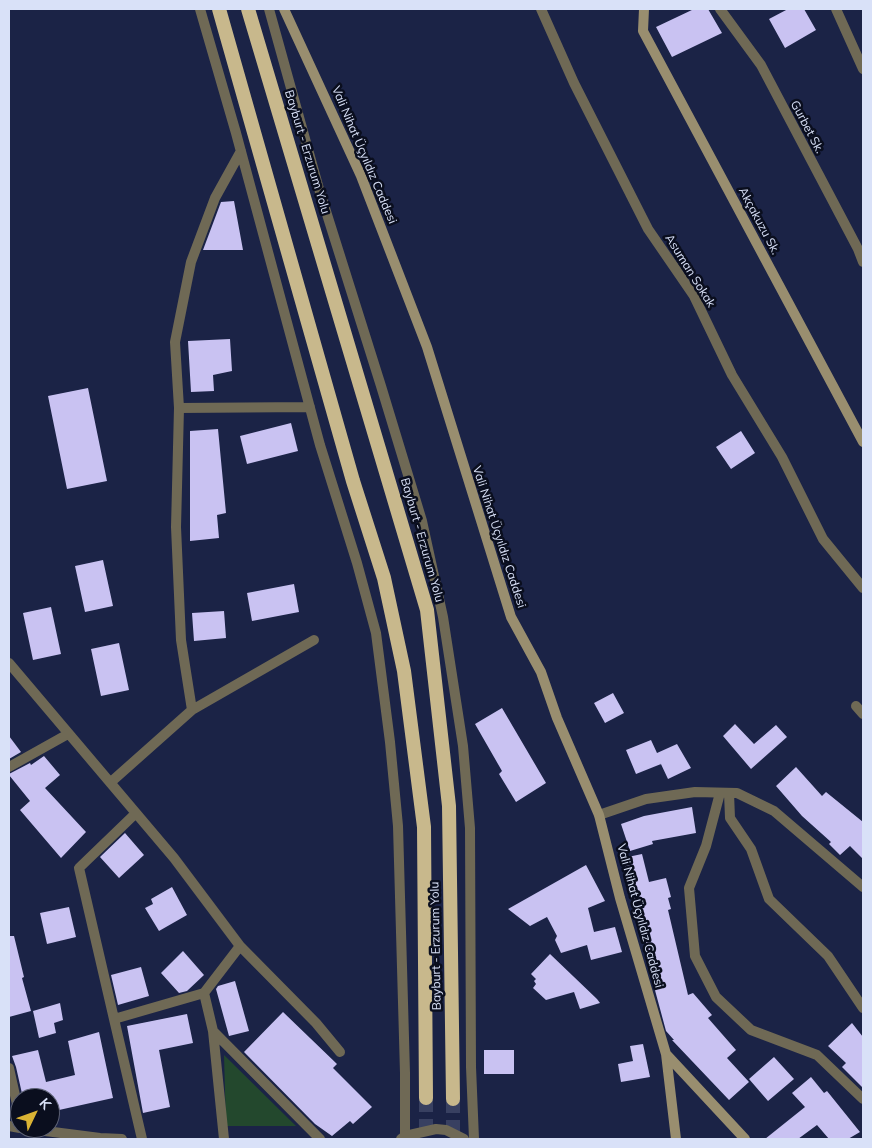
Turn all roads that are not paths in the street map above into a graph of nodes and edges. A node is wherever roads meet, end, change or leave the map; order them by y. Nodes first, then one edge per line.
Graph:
1 (200, 9) edge
2 (219, 9) edge
3 (248, 9) edge
4 (269, 9) edge
5 (284, 9) edge
6 (541, 9) edge
7 (644, 9) edge
8 (720, 9) edge
9 (836, 9) edge
10 (863, 69) edge
11 (241, 151) junction
12 (863, 262) edge
13 (310, 407) junction
14 (179, 408) junction
15 (863, 442) edge
16 (863, 588) edge
17 (314, 640) dead end
18 (9, 664) edge
19 (856, 706) dead end
20 (192, 710) junction
21 (863, 714) edge
22 (68, 734) junction
23 (9, 767) edge
24 (111, 782) junction
25 (724, 792) junction
26 (136, 813) junction
27 (600, 815) junction
28 (863, 887) edge
29 (240, 946) junction
30 (204, 992) junction
31 (863, 1008) edge
32 (114, 1019) junction
33 (214, 1031) junction
34 (340, 1052) dead end
35 (666, 1054) junction
36 (9, 1068) edge
37 (13, 1088) edge
38 (426, 1098) tunnel mouth
39 (453, 1099) tunnel mouth
40 (863, 1099) edge
41 (68, 1137) edge
42 (404, 1138) edge
43 (122, 1139) edge
44 (142, 1139) edge
45 (224, 1139) edge
46 (320, 1139) edge
47 (464, 1139) edge
48 (474, 1139) edge
49 (676, 1139) edge
50 (745, 1139) edge

1 - 11 street
2 - 38 highway, Bayburt - Erzurum Yolu
3 - 39 highway, Bayburt - Erzurum Yolu
4 - 48 street
5 - 27 main road, Vali Nihat Üçyıldız Caddesi
6 - 16 street, Asuman Sokak
7 - 15 main road, Akçakuzu Sk.
8 - 12 street, Gurbet Sk.
9 - 10 street
11 - 13 street
11 - 14 street
13 - 14 street
13 - 42 street
14 - 20 street
17 - 20 street
18 - 22 street
19 - 21 street
20 - 24 street
22 - 23 street
22 - 24 street
24 - 26 street
25 - 27 street
25 - 28 street
25 - 31 street
25 - 40 street
26 - 29 street
26 - 32 street
27 - 35 main road, Vali Nihat Üçyıldız Caddesi
29 - 30 street
29 - 34 street
30 - 32 street
30 - 33 street
32 - 44 street
33 - 45 street
33 - 46 street
35 - 49 main road, Vali Nihat Üçyıldız Caddesi
35 - 50 main road
36 - 37 street
41 - 43 street
42 - 47 street

